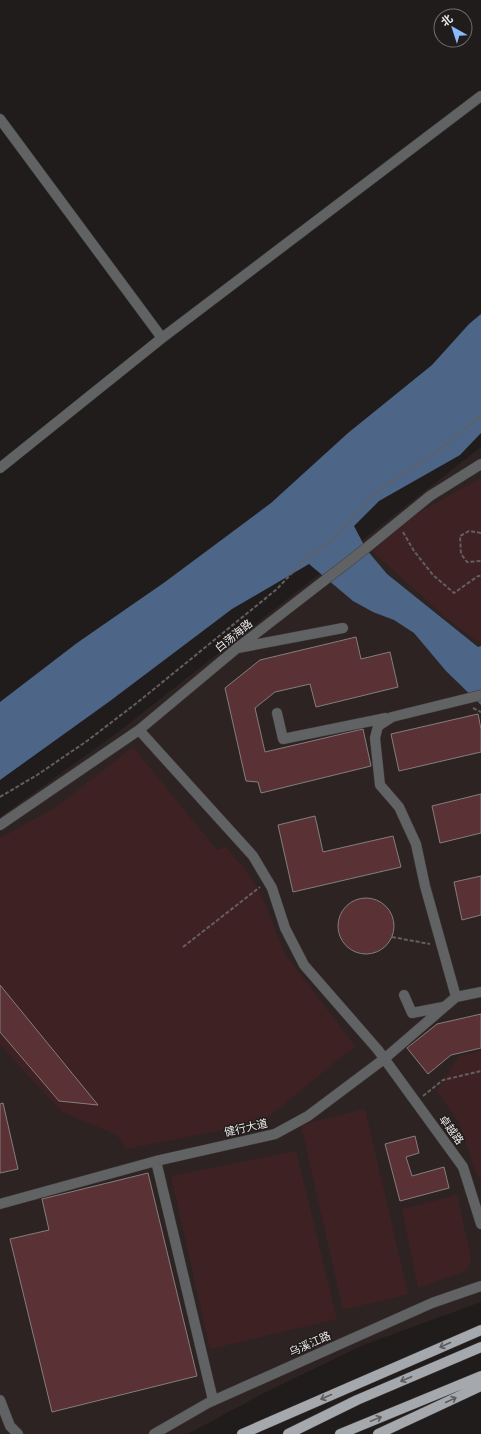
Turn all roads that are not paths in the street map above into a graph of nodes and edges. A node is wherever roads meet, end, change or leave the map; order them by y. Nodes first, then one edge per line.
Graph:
1 (481, 96) edge
2 (0, 119) edge
3 (162, 338) junction
4 (481, 464) edge
5 (0, 468) edge
6 (343, 628) dead end
7 (236, 649) junction
8 (481, 695) edge
9 (278, 713) dead end
10 (392, 717) junction
11 (139, 730) junction
12 (0, 825) edge
13 (481, 992) edge
14 (404, 995) dead end
15 (456, 996) junction
16 (443, 1007) junction
17 (384, 1059) junction
18 (156, 1161) junction
19 (0, 1204) edge
20 (481, 1224) edge
21 (481, 1286) edge
22 (481, 1330) edge
23 (481, 1347) edge
24 (481, 1376) edge
25 (481, 1386) edge
26 (0, 1400) edge
27 (213, 1400) junction
28 (18, 1434) edge
29 (154, 1434) edge
30 (242, 1434) edge
31 (288, 1434) edge
32 (340, 1434) edge
33 (378, 1434) edge

1 - 3 street
2 - 3 street
3 - 5 street
4 - 7 street, 白荡海路
6 - 7 street
7 - 11 street, 白荡海路
8 - 10 street
9 - 10 street
10 - 15 street
11 - 12 street, 白荡海路
11 - 17 street, 卓越路
13 - 15 street
14 - 16 street
15 - 16 street, 健行大道
16 - 17 street, 健行大道
17 - 18 street, 健行大道
17 - 20 street, 卓越路
18 - 19 street, 健行大道
18 - 27 street
21 - 27 street, 乌溪江路
22 -> 30 main road
23 -> 31 main road
32 -> 24 main road
33 -> 25 main road
26 - 28 street
27 - 29 street, 乌溪江路

